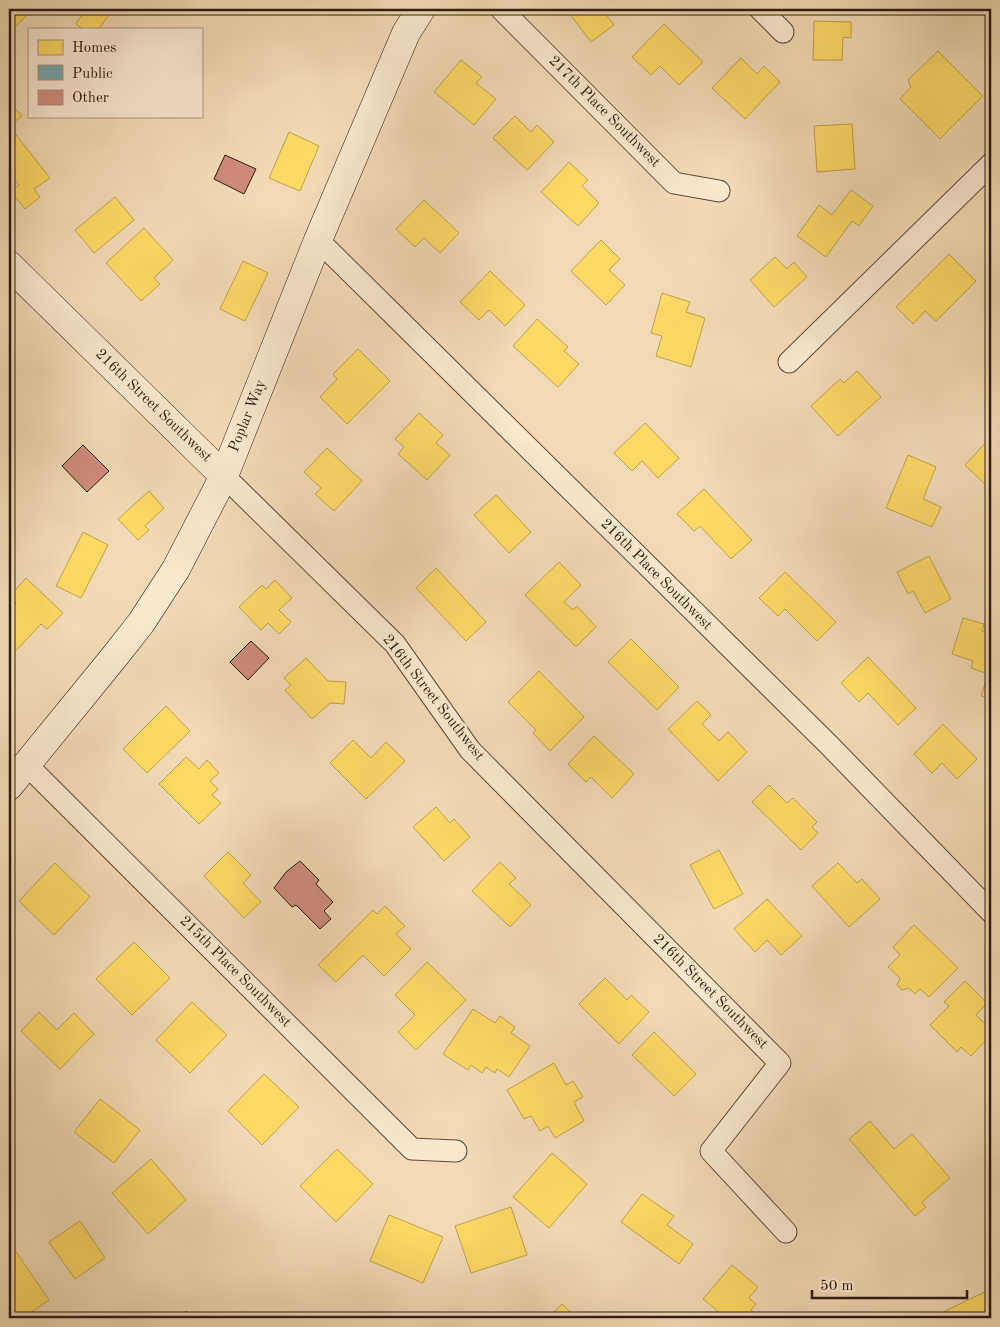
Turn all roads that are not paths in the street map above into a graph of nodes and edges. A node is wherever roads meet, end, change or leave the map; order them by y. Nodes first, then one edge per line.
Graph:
1 (420, 9) edge
2 (501, 9) edge
3 (760, 9) edge
4 (783, 32) dead end
5 (991, 164) edge
6 (719, 191) dead end
7 (318, 240) junction
8 (9, 265) edge
9 (789, 362) dead end
10 (224, 476) junction
11 (27, 765) junction
12 (9, 786) edge
13 (991, 912) edge
14 (456, 1151) dead end
15 (786, 1232) dead end

1 - 7 main road, Poplar Way
2 - 6 street, 217th Place Southwest
3 - 4 street
5 - 9 street
7 - 10 main road, Poplar Way
7 - 13 street, 216th Place Southwest
8 - 10 main road, 216th Street Southwest
10 - 11 main road, Poplar Way
10 - 15 street, 216th Street Southwest
11 - 12 main road, Poplar Way
11 - 14 street, 215th Place Southwest

